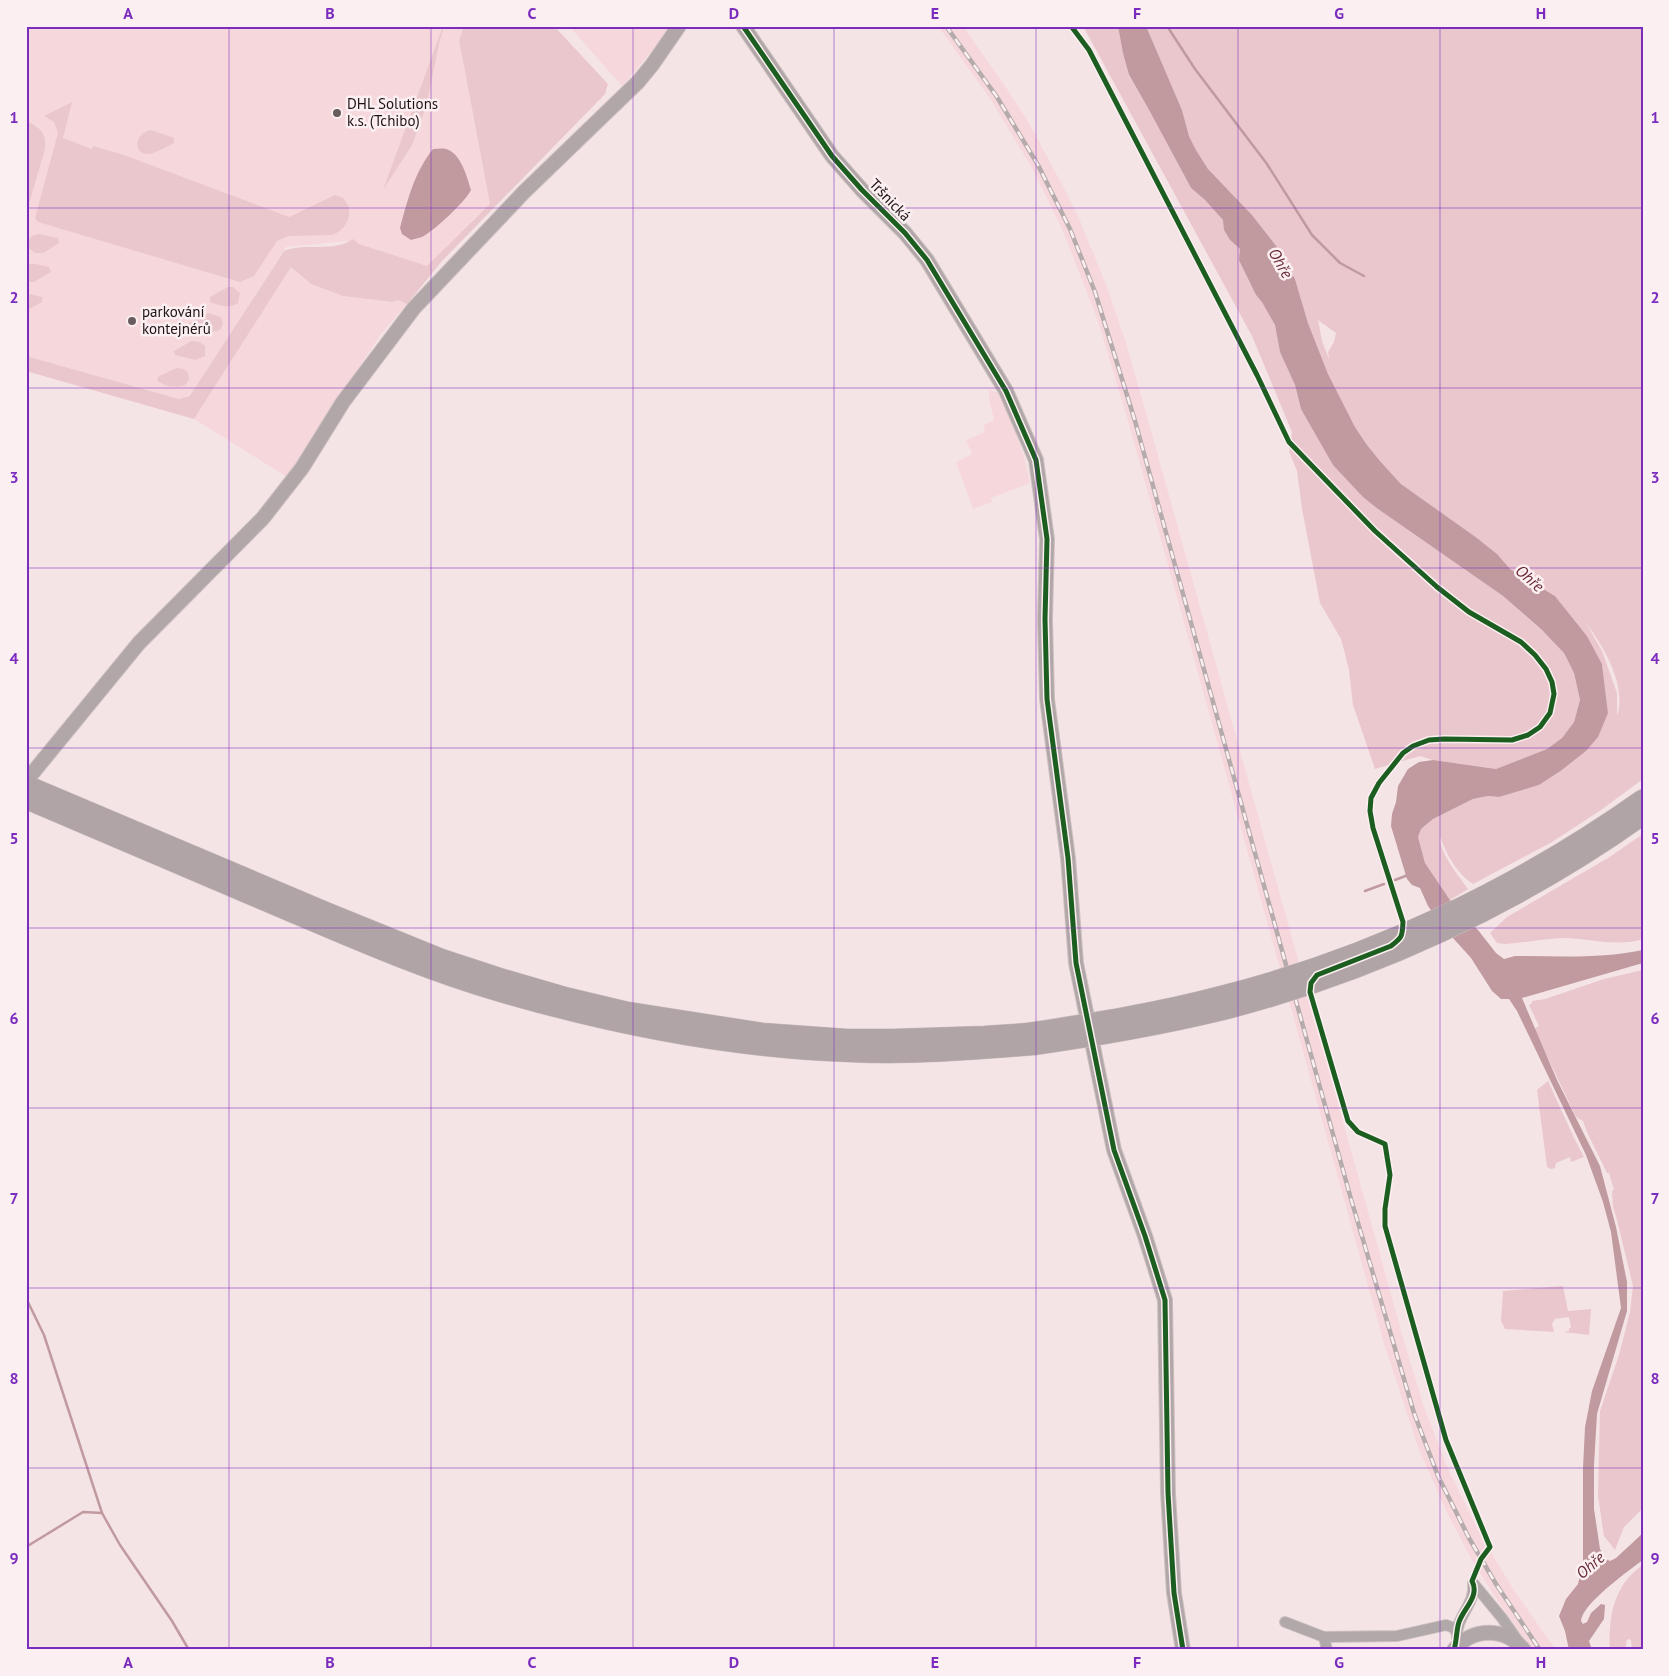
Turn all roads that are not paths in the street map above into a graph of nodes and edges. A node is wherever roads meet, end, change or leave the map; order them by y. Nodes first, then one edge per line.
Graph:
1 (679, 26) edge
2 (742, 26) edge
3 (26, 782) edge
4 (1643, 798) edge
5 (26, 800) edge
6 (1643, 816) edge
7 (1031, 1039) junction
8 (1492, 1606) junction
9 (1464, 1612) junction
10 (1284, 1622) dead end
11 (1443, 1625) junction
12 (1457, 1634) junction
13 (1324, 1637) junction
14 (1522, 1648) edge
15 (1183, 1650) edge
16 (1327, 1650) edge
17 (1454, 1650) edge

1 - 3 street
2 - 15 street, Tršnická
3 - 7 highway
4 - 7 highway, bridge
5 - 7 highway
6 - 7 highway, bridge
8 - 9 street
8 - 9 street
8 - 14 street
9 - 11 street
9 - 12 street
10 - 13 street
11 - 12 street
11 - 13 street
12 - 17 street
13 - 16 street
14 - 17 street

